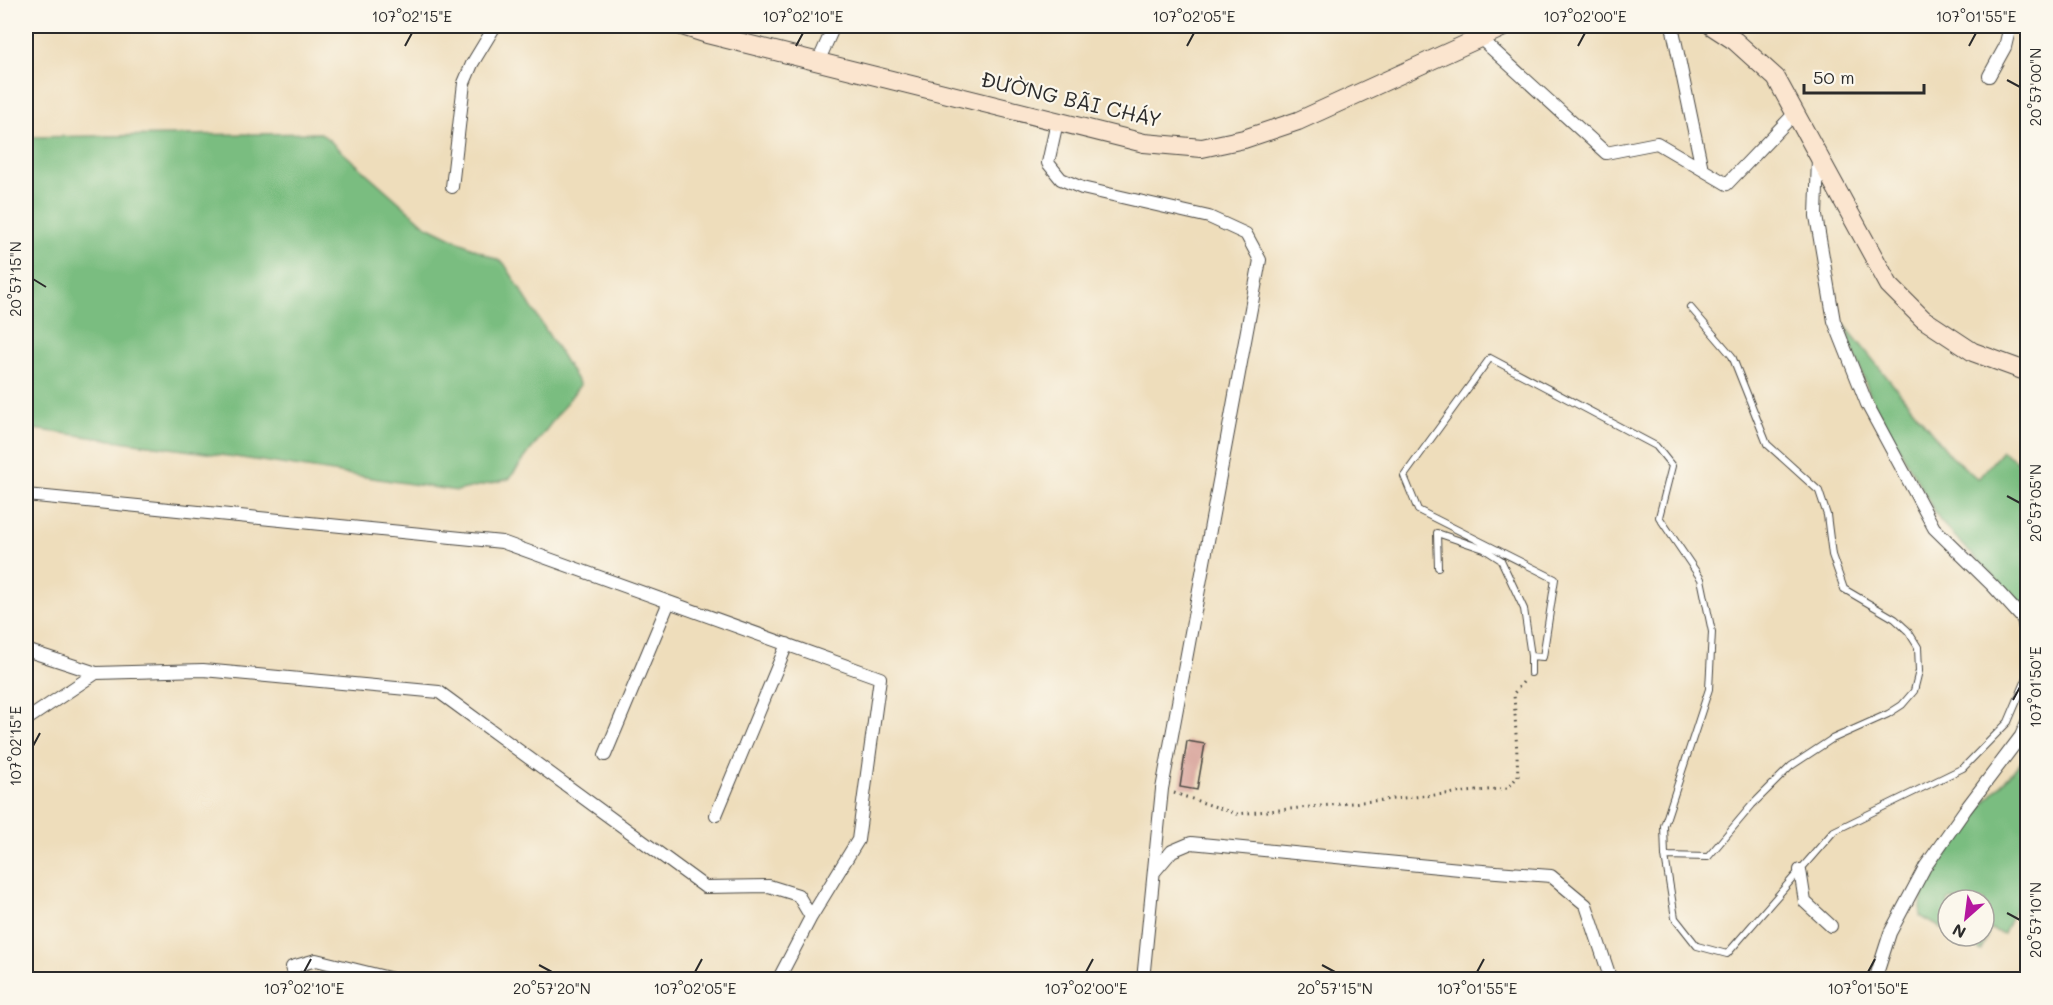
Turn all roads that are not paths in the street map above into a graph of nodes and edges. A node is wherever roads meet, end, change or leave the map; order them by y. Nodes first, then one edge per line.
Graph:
1 (495, 26) edge
2 (682, 26) edge
3 (834, 26) edge
4 (1506, 26) edge
5 (1674, 26) edge
6 (2010, 26) edge
7 (1719, 27) edge
8 (1479, 37) junction
9 (818, 62) junction
10 (1989, 76) dead end
11 (1795, 114) junction
12 (1057, 122) junction
13 (1818, 157) junction
14 (1702, 169) junction
15 (452, 187) dead end
16 (1690, 307) dead end
17 (2028, 372) edge
18 (26, 495) edge
19 (1432, 518) junction
20 (1437, 533) junction
21 (1438, 567) dead end
22 (669, 602) junction
23 (787, 644) junction
24 (2028, 644) edge
25 (26, 650) edge
26 (1531, 656) junction
27 (96, 673) junction
28 (1531, 673) road end
29 (2028, 675) edge
30 (26, 720) edge
31 (2028, 720) edge
32 (605, 755) dead end
33 (716, 815) dead end
34 (1665, 856) junction
35 (1800, 870) junction
36 (1155, 871) junction
37 (811, 917) junction
38 (1831, 926) dead end
39 (296, 980) edge
40 (397, 980) edge
41 (778, 980) edge
42 (1143, 980) edge
43 (1611, 980) edge
44 (1875, 980) edge

1 - 15 street
2 - 9 main road, ĐƯỜNG BÃI CHÁY
3 - 9 street
4 - 8 main road, ĐƯỜNG BÃI CHÁY
5 - 14 street
6 - 10 street
7 - 11 main road
8 - 12 main road, ĐƯỜNG BÃI CHÁY
8 - 14 street
9 - 12 main road, ĐƯỜNG BÃI CHÁY
11 - 13 main road
11 - 14 street
12 - 36 street
13 - 17 main road
13 - 24 street
16 - 34 lane
18 - 22 street
19 - 20 lane
19 - 26 lane
19 - 34 lane
20 - 21 lane
20 - 26 lane
22 - 23 street
22 - 32 street
23 - 33 street
23 - 37 street
25 - 27 street
26 - 28 lane
27 - 30 street
27 - 37 street
29 - 35 lane
31 - 44 street
34 - 35 lane
35 - 38 street
36 - 42 street
36 - 43 street
37 - 41 street
39 - 40 street

